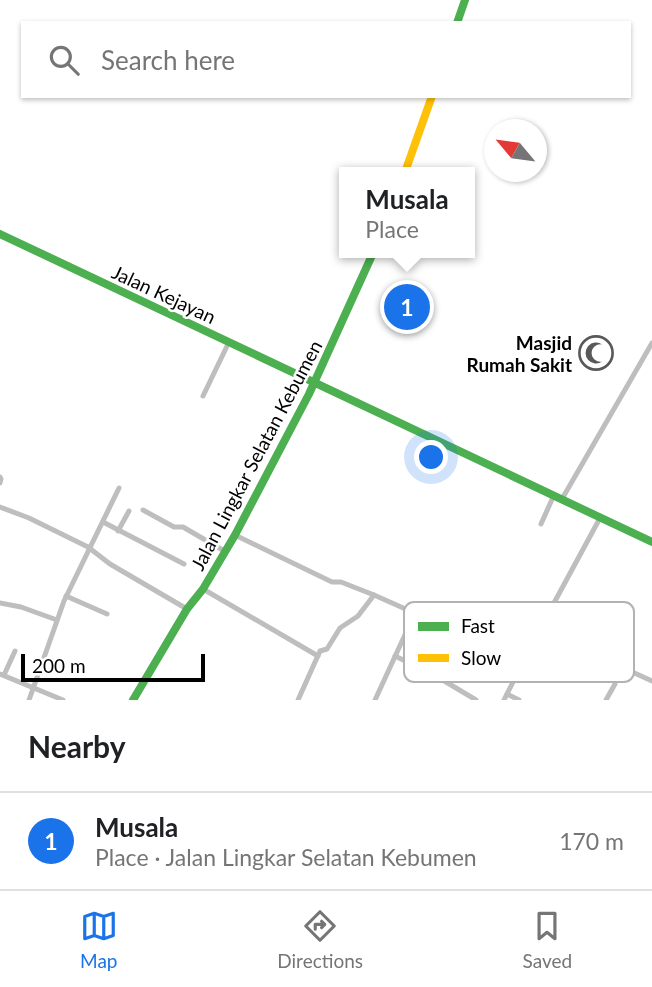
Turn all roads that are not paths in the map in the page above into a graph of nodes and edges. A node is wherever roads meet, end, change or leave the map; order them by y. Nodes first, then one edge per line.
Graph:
1 (465, 0) edge
2 (458, 21) edge
3 (431, 98) edge
4 (407, 167) edge
5 (0, 234) edge
6 (371, 258) edge
7 (229, 342) junction
8 (652, 343) edge
9 (315, 382) junction
10 (203, 396) dead end
11 (119, 488) dead end
12 (558, 497) junction
13 (0, 507) edge
14 (143, 510) dead end
15 (129, 511) dead end
16 (600, 518) junction
17 (103, 523) junction
18 (541, 524) dead end
19 (118, 531) junction
20 (235, 535) junction
21 (652, 542) edge
22 (89, 548) junction
23 (226, 552) junction
24 (184, 564) dead end
25 (203, 589) junction
26 (374, 595) junction
27 (66, 596) junction
28 (555, 602) edge
29 (0, 603) edge
30 (404, 608) edge
31 (187, 609) junction
32 (107, 614) dead end
33 (57, 620) junction
34 (404, 637) edge
35 (15, 651) dead end
36 (318, 656) junction
37 (395, 656) junction
38 (404, 660) edge
39 (634, 673) edge
40 (2, 675) edge
41 (652, 681) edge
42 (446, 682) edge
43 (615, 682) edge
44 (34, 688) junction
45 (505, 697) edge
46 (29, 700) edge
47 (63, 700) edge
48 (132, 700) edge
49 (298, 700) edge
50 (375, 700) edge
51 (476, 700) edge
52 (519, 700) edge
53 (606, 700) edge

1 - 2 main road
3 - 4 main road
5 - 7 main road, Jalan Kejayan
6 - 9 main road, Jalan Lingkar Selatan Kebumen
7 - 9 main road, Jalan Kejayan
7 - 10 street
8 - 12 street
9 - 12 main road, Jalan Kejayan
9 - 20 main road, Jalan Lingkar Selatan Kebumen
11 - 17 street
12 - 16 main road, Jalan Kejayan
12 - 18 street
13 - 22 street
14 - 23 street
15 - 19 street
16 - 21 main road, Jalan Kejayan
16 - 28 street
17 - 19 street
17 - 22 street
19 - 24 street
20 - 23 main road, Jalan Lingkar Selatan Kebumen
20 - 26 street
22 - 27 street
22 - 31 street
23 - 25 main road, Jalan Lingkar Selatan Kebumen
25 - 31 main road, Jalan Lingkar Selatan Kebumen
25 - 36 street
26 - 30 street
26 - 36 street
27 - 32 street
27 - 33 street
29 - 33 street
31 - 48 main road, Jalan Lingkar Selatan Kebumen
33 - 44 street
34 - 37 street
35 - 40 street
36 - 49 street
37 - 38 street
37 - 50 street
39 - 41 street
40 - 44 street
42 - 51 street
43 - 53 street
44 - 46 street
44 - 47 street
45 - 52 street

